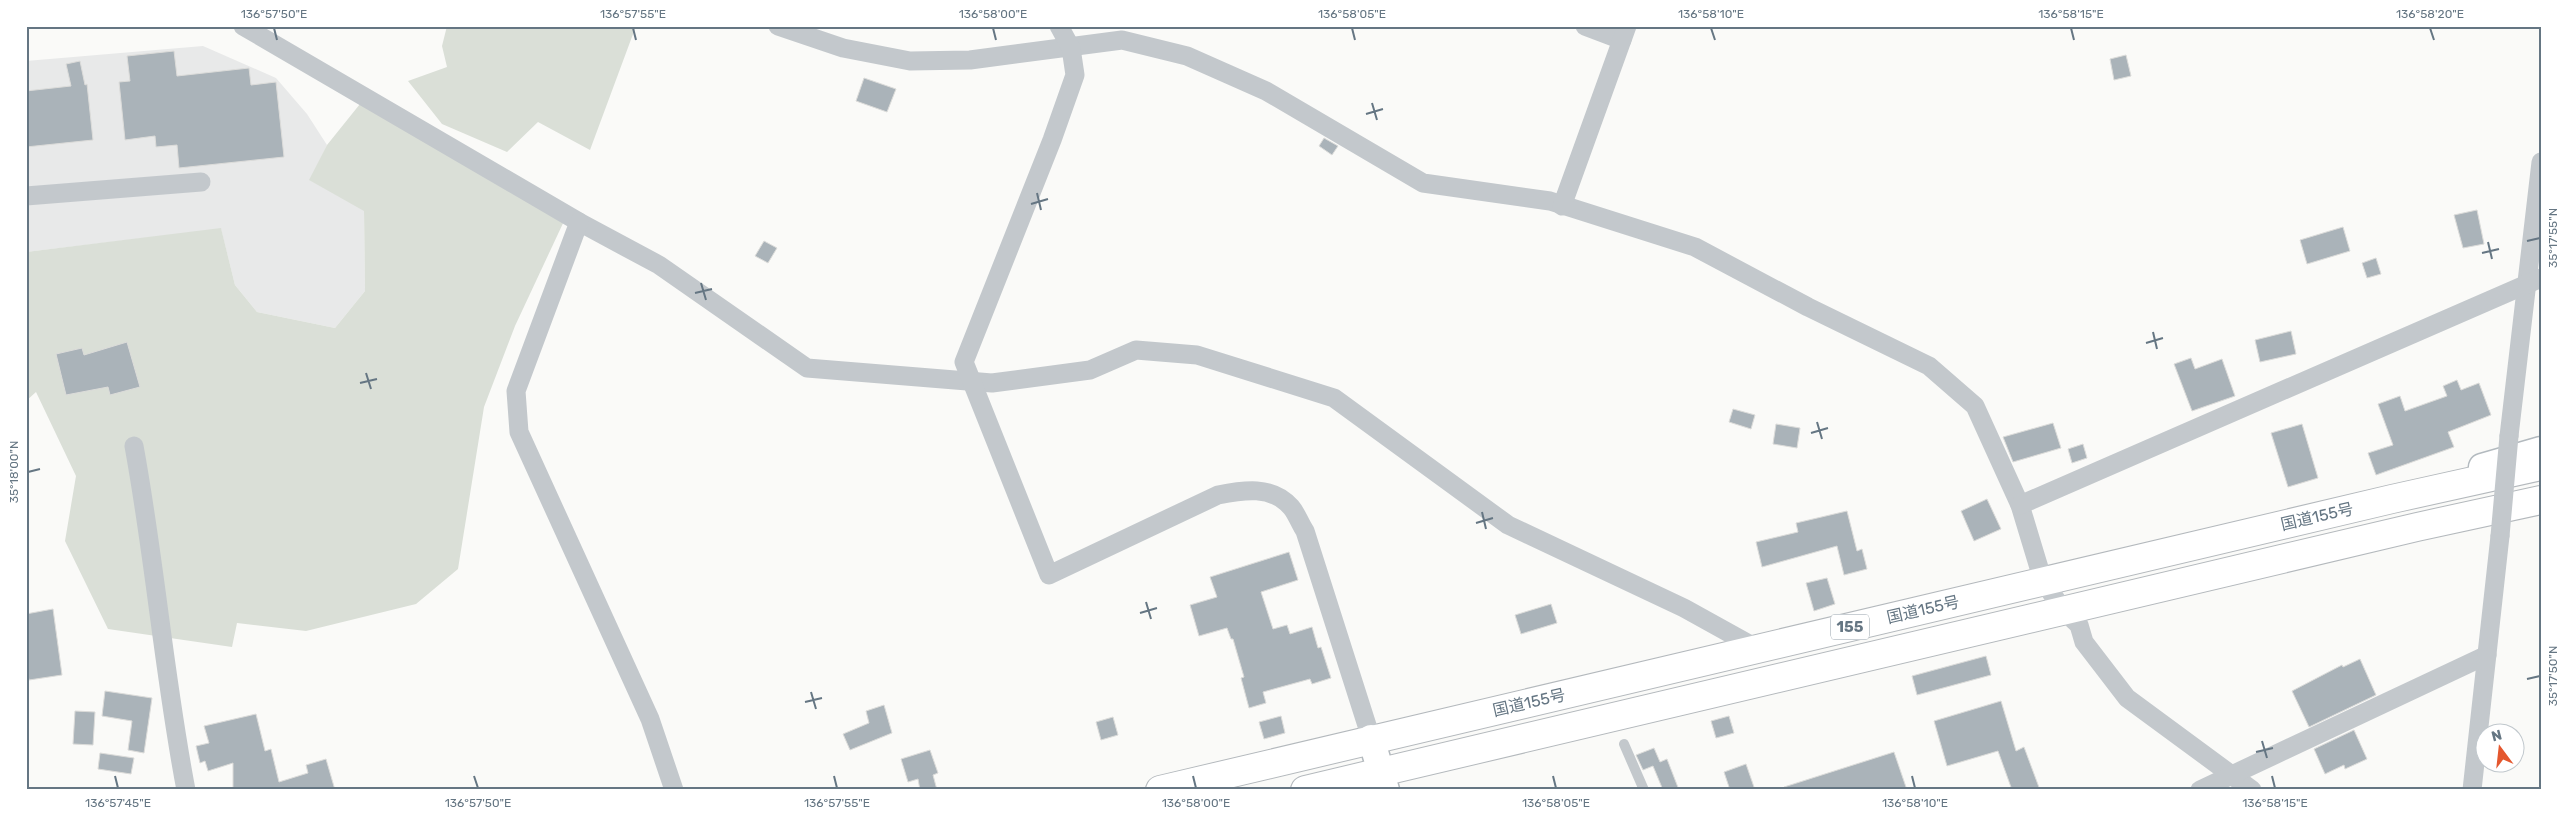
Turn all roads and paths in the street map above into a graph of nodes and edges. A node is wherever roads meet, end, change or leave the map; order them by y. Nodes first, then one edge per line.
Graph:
1 (244, 26) edge
2 (778, 26) edge
3 (1058, 26) edge
4 (1585, 26) edge
5 (1625, 33) edge
6 (1070, 48) junction
7 (2541, 162) edge
8 (201, 182) dead end
9 (26, 196) edge
10 (1562, 206) junction
11 (579, 222) junction
12 (2534, 281) edge
13 (973, 381) junction
14 (134, 446) dead end
15 (2541, 450) edge
16 (2541, 466) edge
17 (2541, 500) edge
18 (2020, 505) junction
19 (2296, 521) junction
20 (2043, 581) junction
21 (2064, 611) junction
22 (1758, 649) junction
23 (2487, 655) junction
24 (1371, 738) junction
25 (1624, 744) dead end
26 (2230, 776) junction
27 (1383, 781) edge
28 (186, 790) edge
29 (674, 790) edge
30 (1160, 790) edge
31 (1305, 790) edge
32 (1644, 790) edge
33 (2200, 790) edge
34 (2252, 790) edge
35 (2472, 790) edge

1 - 11 street
2 - 6 street
3 - 6 street
4 - 5 street
5 - 10 street
6 - 10 street
6 - 13 street
7 - 12 street
8 - 9 street
10 - 18 street
11 - 13 street
11 - 29 street
12 - 18 street
12 - 23 street, bridge
13 - 22 street
13 - 24 street
14 - 28 street
15 - 19 main road
16 - 19 highway, 国道155号 / 155
17 - 21 highway, 国道155号 / 155
18 - 20 street
19 - 20 highway, 国道155号 / 155
20 - 21 street
20 - 22 highway, 国道155号 / 155
21 - 26 street
21 - 27 highway, 国道155号 / 155
22 - 24 highway, 国道155号 / 155
23 - 26 street
23 - 35 street
24 - 27 main road
24 - 30 highway, 国道155号 / 155
25 - 32 lane
26 - 33 street
26 - 34 street
27 - 31 highway, 国道155号 / 155

